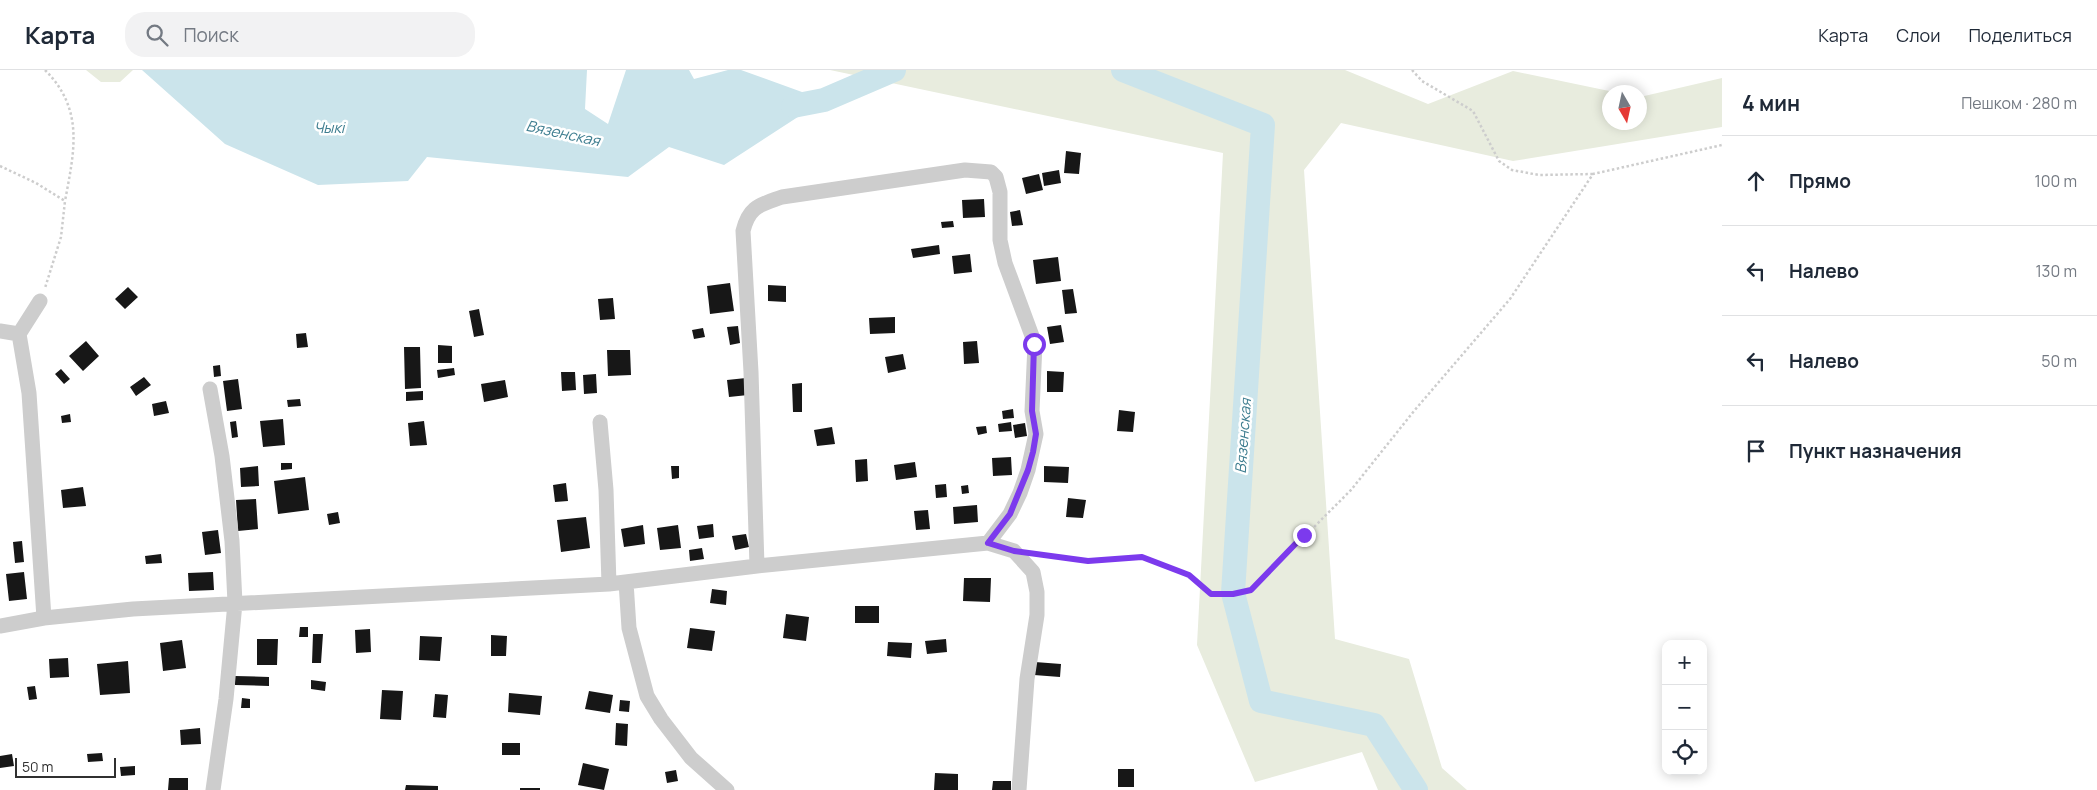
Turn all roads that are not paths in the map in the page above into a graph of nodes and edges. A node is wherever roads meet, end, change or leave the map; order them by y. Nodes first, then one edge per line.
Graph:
1 (40, 301) road end
2 (0, 331) edge
3 (19, 334) junction
4 (210, 389) dead end
5 (600, 422) dead end
6 (988, 543) junction
7 (758, 566) junction
8 (626, 582) junction
9 (609, 584) junction
10 (235, 603) junction
11 (44, 618) junction
12 (0, 626) edge
13 (213, 790) edge
14 (727, 790) edge
15 (1019, 790) edge

1 - 3 street
2 - 3 street
3 - 11 street
4 - 10 street
5 - 9 street
6 - 7 street
6 - 7 street
6 - 15 street
7 - 8 street
8 - 9 street
8 - 14 street
9 - 10 street
10 - 11 street
10 - 13 street
11 - 12 street

